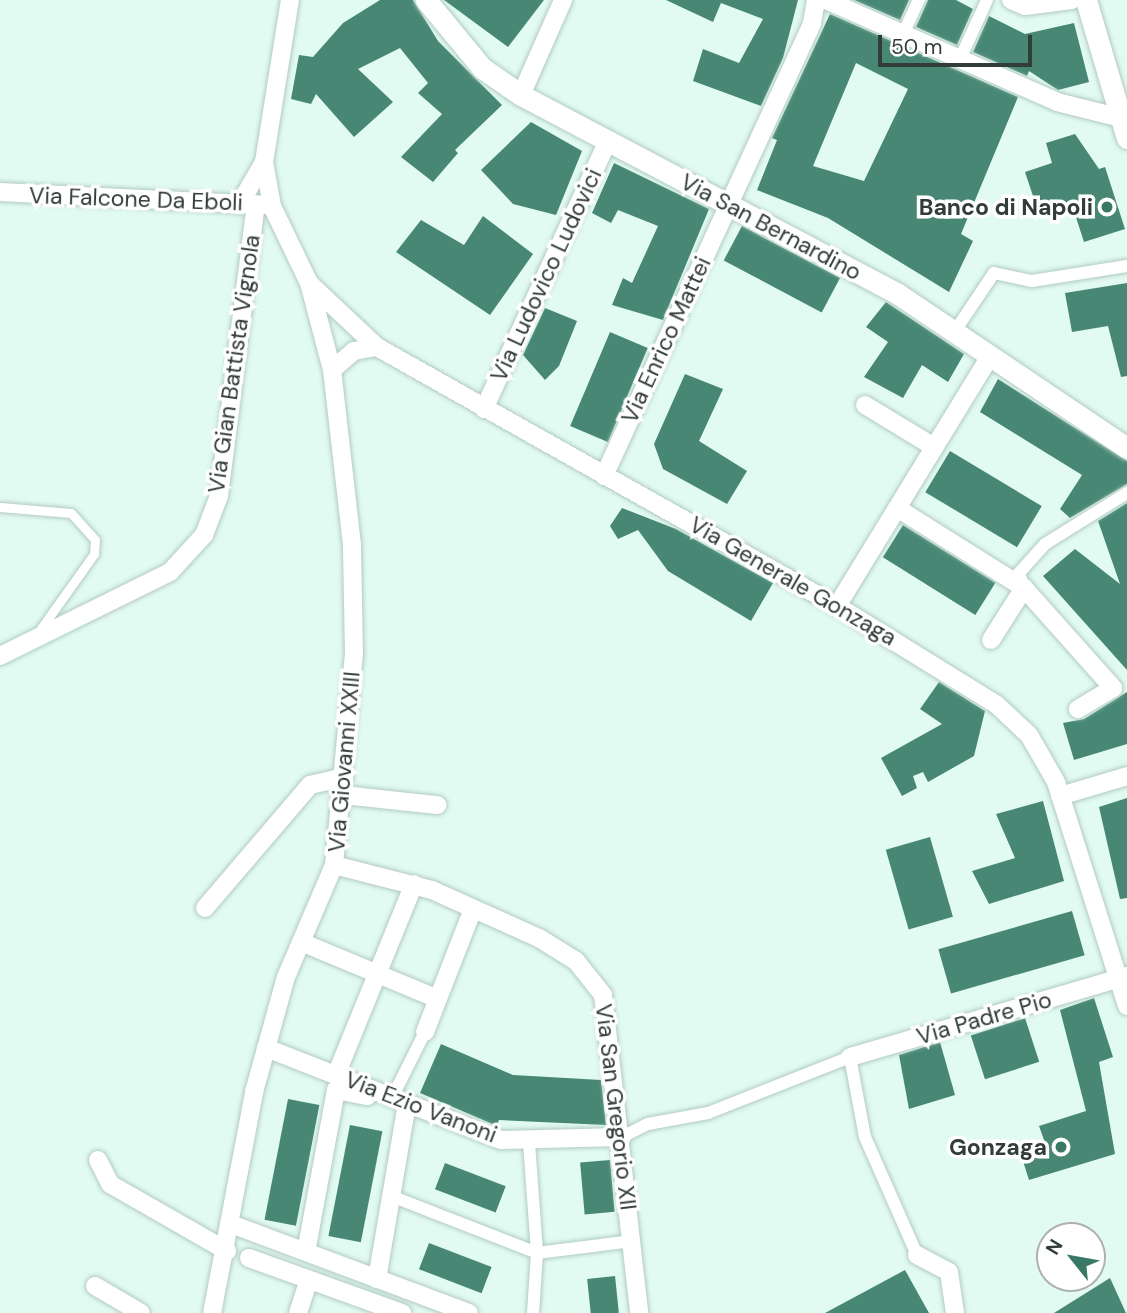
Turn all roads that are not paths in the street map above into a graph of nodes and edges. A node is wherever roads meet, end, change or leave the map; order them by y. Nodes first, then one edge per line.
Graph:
1 (290, 0) edge
2 (426, 0) edge
3 (563, 0) edge
4 (817, 0) edge
5 (826, 0) edge
6 (919, 0) edge
7 (987, 0) edge
8 (1011, 0) edge
9 (1072, 0) edge
10 (1086, 0) edge
11 (903, 34) junction
12 (960, 59) junction
13 (521, 95) junction
14 (1124, 115) edge
15 (1127, 138) edge
16 (608, 141) junction
17 (264, 162) junction
18 (0, 192) edge
19 (256, 205) junction
20 (729, 205) junction
21 (1127, 266) edge
22 (309, 283) junction
23 (343, 320) junction
24 (955, 331) junction
25 (328, 348) junction
26 (390, 348) junction
27 (990, 356) junction
28 (332, 370) junction
29 (865, 405) dead end
30 (484, 409) junction
31 (934, 447) junction
32 (1127, 447) edge
33 (604, 476) junction
34 (1127, 493) edge
35 (0, 508) edge
36 (897, 508) junction
37 (1024, 588) junction
38 (837, 606) junction
39 (991, 640) dead end
40 (33, 641) junction
41 (0, 656) edge
42 (1078, 709) dead end
43 (1127, 776) edge
44 (344, 786) junction
45 (1060, 796) junction
46 (437, 805) dead end
47 (334, 865) junction
48 (414, 884) junction
49 (205, 908) dead end
50 (473, 909) junction
51 (301, 942) junction
52 (378, 974) junction
53 (1122, 977) edge
54 (438, 999) junction
55 (1127, 1006) edge
56 (425, 1032) joint
57 (266, 1048) junction
58 (850, 1057) junction
59 (336, 1075) junction
60 (399, 1101) junction
61 (622, 1137) junction
62 (528, 1143) junction
63 (98, 1160) dead end
64 (391, 1196) junction
65 (231, 1224) junction
66 (632, 1241) junction
67 (227, 1251) junction
68 (306, 1252) junction
69 (537, 1253) junction
70 (917, 1255) joint
71 (249, 1258) dead end
72 (377, 1279) junction
73 (309, 1280) junction
74 (95, 1286) dead end
75 (376, 1309) edge
76 (141, 1313) edge
77 (212, 1313) edge
78 (298, 1313) edge
79 (402, 1313) edge
80 (469, 1313) edge
81 (533, 1313) edge
82 (639, 1313) edge
83 (955, 1313) edge

1 - 17 street, Via Gian Battista Vignola
2 - 13 street, Via San Bernardino
3 - 13 street
4 - 20 street, Via Enrico Mattei
5 - 11 street
6 - 11 street
7 - 12 street
8 - 9 street
10 - 14 street
11 - 12 street
12 - 14 street
13 - 16 street, Via San Bernardino
14 - 15 street
16 - 20 street, Via San Bernardino
16 - 30 street, Via Ludovico Ludovici
17 - 19 street, Via Gian Battista Vignola
17 - 19 street, Via Gian Battista Vignola
18 - 19 street, Via Falcone Da Eboli
19 - 22 street, Via Giovanni XXIII
19 - 40 street, Via Gian Battista Vignola
20 - 24 street, Via San Bernardino
20 - 33 street, Via Enrico Mattei
21 - 24 street
22 - 23 street, Via Generale Gonzaga
22 - 25 street, Via Giovanni XXIII
23 - 25 street
23 - 26 street, Via Generale Gonzaga
24 - 27 street, Via San Bernardino
25 - 28 street, Via Giovanni XXIII
26 - 28 street
26 - 30 street, Via Generale Gonzaga
27 - 31 street
27 - 32 street, Via San Bernardino
28 - 44 street, Via Giovanni XXIII
29 - 31 street
30 - 33 street, Via Generale Gonzaga
31 - 36 street
33 - 38 street, Via Generale Gonzaga
34 - 37 street
35 - 40 lane
36 - 37 street
36 - 38 street
37 - 39 street
37 - 42 street
38 - 45 street, Via Generale Gonzaga
40 - 41 street, Via Gian Battista Vignola
43 - 45 street
44 - 46 street
44 - 47 street, Via Giovanni XXIII
44 - 49 street
45 - 53 street, Via Generale Gonzaga
47 - 48 street, Via San Gregorio XII
47 - 51 street, Via Giovanni XXIII
48 - 50 street, Via San Gregorio XII
48 - 52 street
50 - 54 street
50 - 61 street, Via San Gregorio XII
51 - 52 street
51 - 57 street, Via Giovanni XXIII
52 - 54 street
52 - 59 street
53 - 55 street, Via Generale Gonzaga
53 - 58 street, Via Padre Pio
54 - 56 street
56 - 60 street
57 - 59 street, Via Ezio Vanoni
57 - 65 street, Via Giovanni XXIII
58 - 61 street
58 - 70 street
59 - 60 street, Via Ezio Vanoni
60 - 62 street, Via Ezio Vanoni
60 - 64 street
60 - 68 street
61 - 62 street, Via Ezio Vanoni
61 - 66 street, Via San Gregorio XII
62 - 69 street
63 - 67 street
64 - 69 street
64 - 72 street
65 - 67 street, Via Giovanni XXIII
65 - 68 street
66 - 69 street
66 - 82 street, Via San Gregorio XII
67 - 77 street, Via Giovanni XXIII
68 - 72 street
69 - 81 street
70 - 83 street
71 - 73 street
72 - 80 street
73 - 75 street
73 - 78 street
74 - 76 street
75 - 79 street

